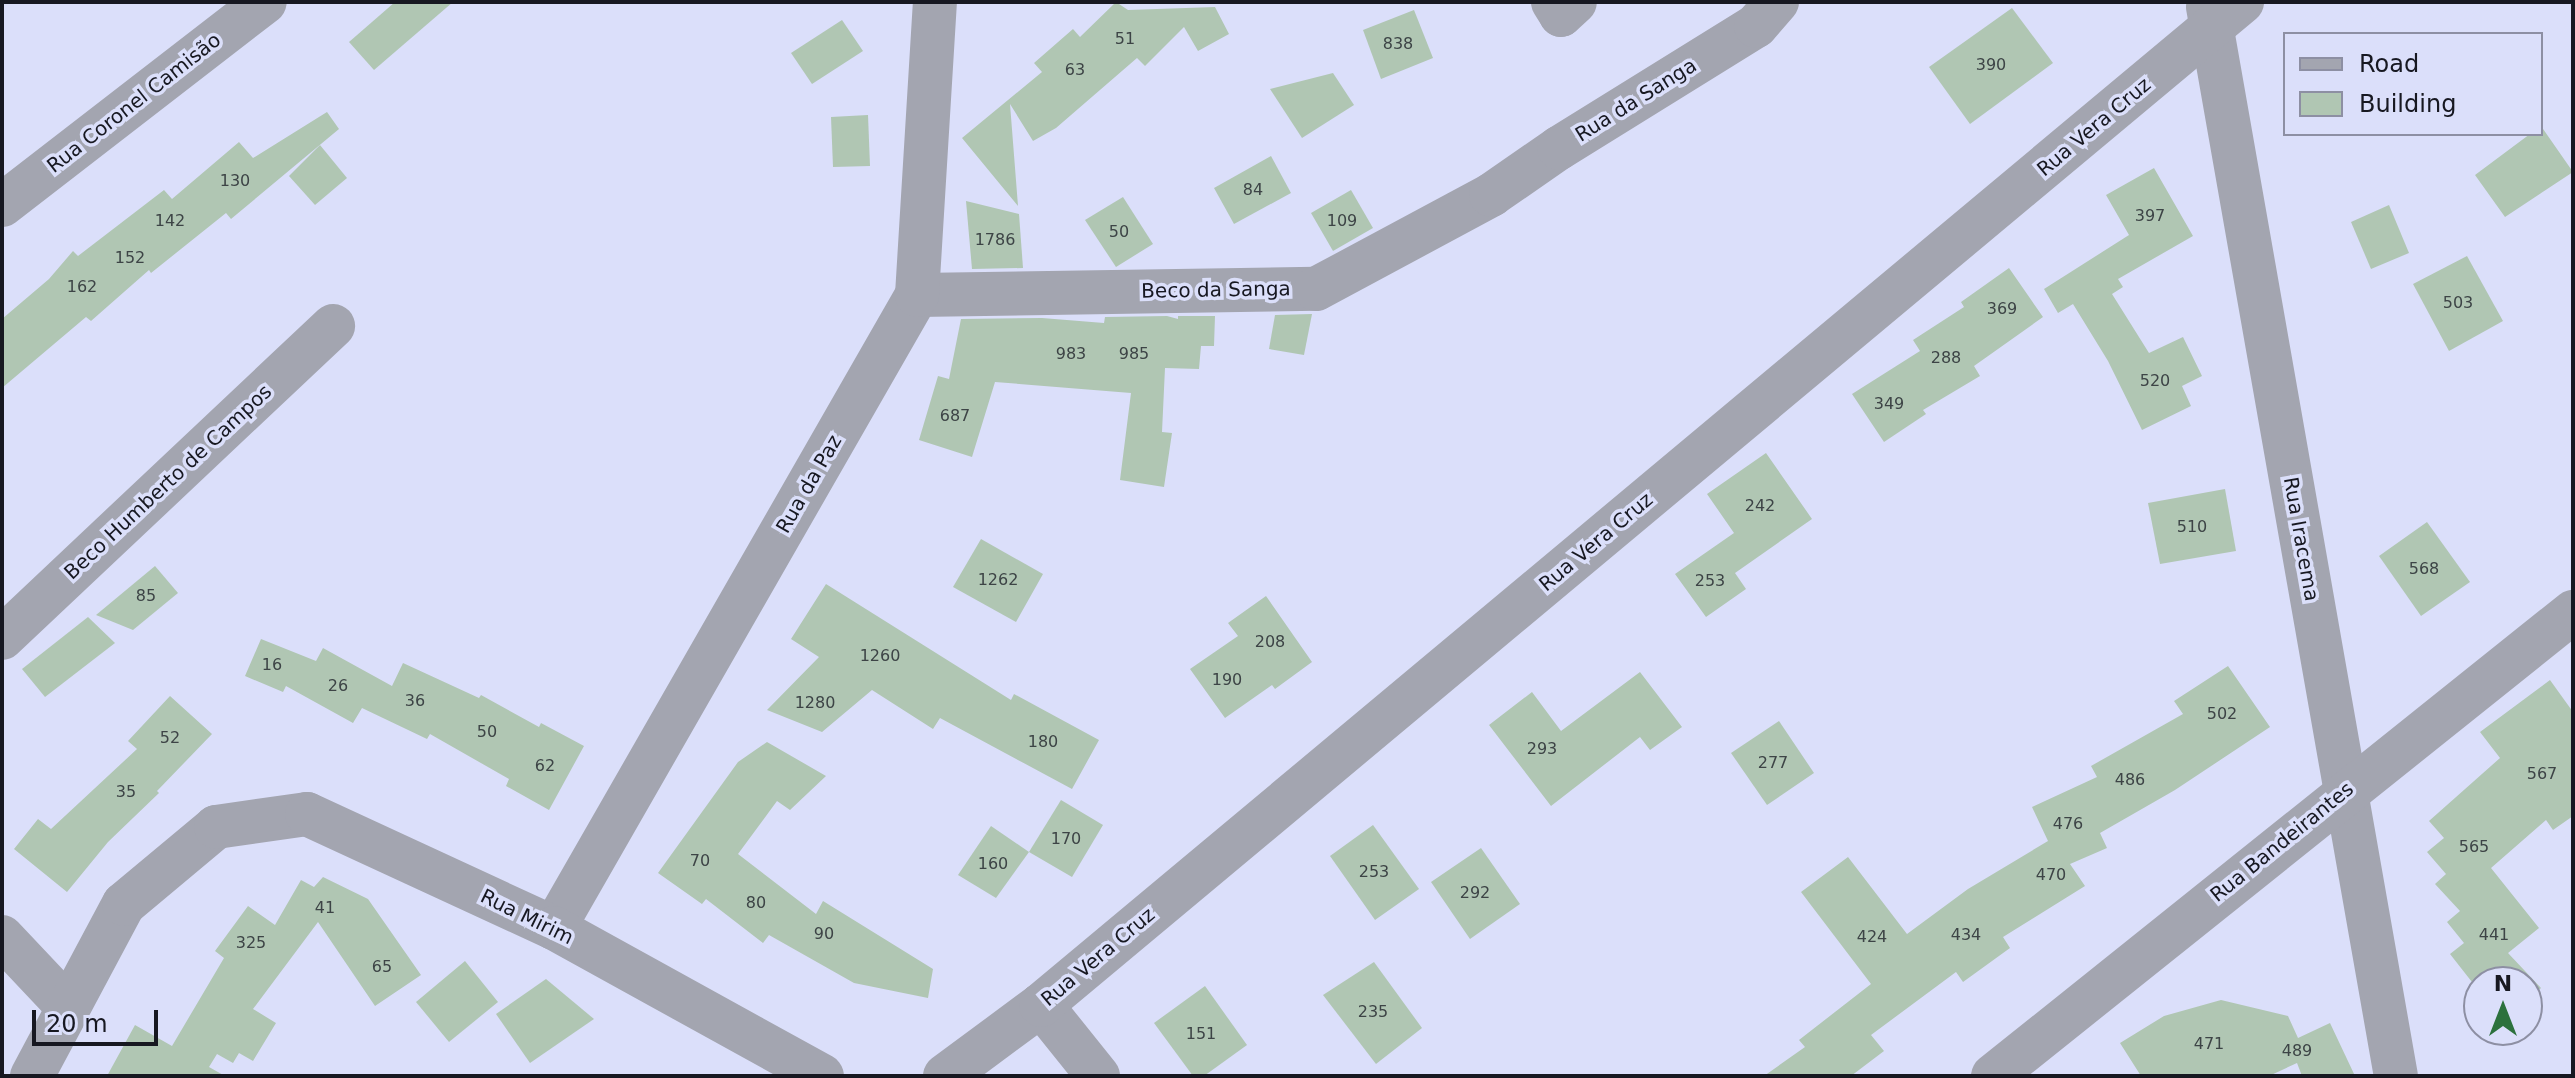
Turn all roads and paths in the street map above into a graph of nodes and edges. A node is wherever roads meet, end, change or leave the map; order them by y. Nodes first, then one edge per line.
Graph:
1 (265, 2) edge
2 (1553, 2) edge
3 (1575, 2) edge
4 (1777, 2) edge
5 (945, 11) edge
6 (2221, 11) edge
7 (1491, 195) joint
8 (2, 205) edge
9 (917, 295) junction
10 (333, 326) dead end
11 (2573, 612) edge
12 (2, 638) edge
13 (2345, 791) junction
14 (554, 928) junction
15 (2, 937) edge
16 (1041, 1005) junction
17 (68, 1007) junction
18 (32, 1076) edge
19 (822, 1076) edge
20 (945, 1076) edge
21 (1098, 1076) edge
22 (1993, 1076) edge
23 (2396, 1076) edge

1 - 8 street, Rua Coronel Camisão
2 - 3 street
4 - 7 street, Rua da Sanga
5 - 9 street, Rua da Paz
6 - 13 street, Rua Iracema
6 - 16 street, Rua Vera Cruz
7 - 9 street, Beco da Sanga
9 - 14 street, Rua da Paz
10 - 12 street, Beco Humberto de Campos
11 - 13 street, Rua Bandeirantes
13 - 22 street, Rua Bandeirantes
13 - 23 street, Rua Iracema
14 - 17 street, Rua Mirim
14 - 19 street, Rua Mirim
15 - 17 street
16 - 20 street, Rua Vera Cruz
16 - 21 street
17 - 18 street

